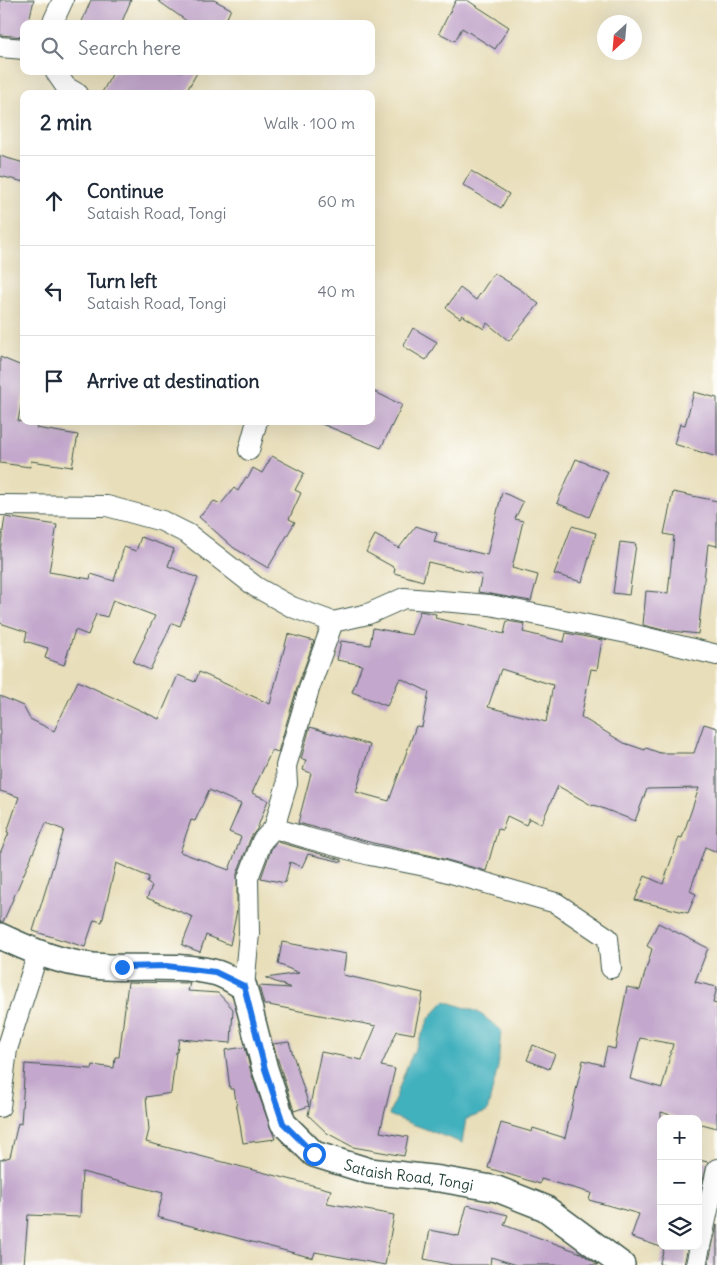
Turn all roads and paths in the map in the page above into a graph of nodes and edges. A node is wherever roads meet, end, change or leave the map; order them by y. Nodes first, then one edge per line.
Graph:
1 (63, 0) edge
2 (54, 20) edge
3 (0, 47) edge
4 (20, 49) edge
5 (58, 75) edge
6 (71, 90) edge
7 (256, 425) edge
8 (249, 450) dead end
9 (0, 505) edge
10 (333, 622) junction
11 (717, 656) edge
12 (274, 828) junction
13 (0, 936) edge
14 (38, 953) junction
15 (611, 968) dead end
16 (244, 986) junction
17 (0, 1107) edge
18 (717, 1169) edge
19 (622, 1265) edge
20 (696, 1265) edge

1 - 2 street
3 - 4 street
5 - 6 street
7 - 8 street
9 - 10 street
10 - 11 street
10 - 12 street
12 - 15 street
12 - 16 street
13 - 14 street
14 - 16 street
14 - 17 street
16 - 19 street, Sataish Road, Tongi
18 - 20 street

